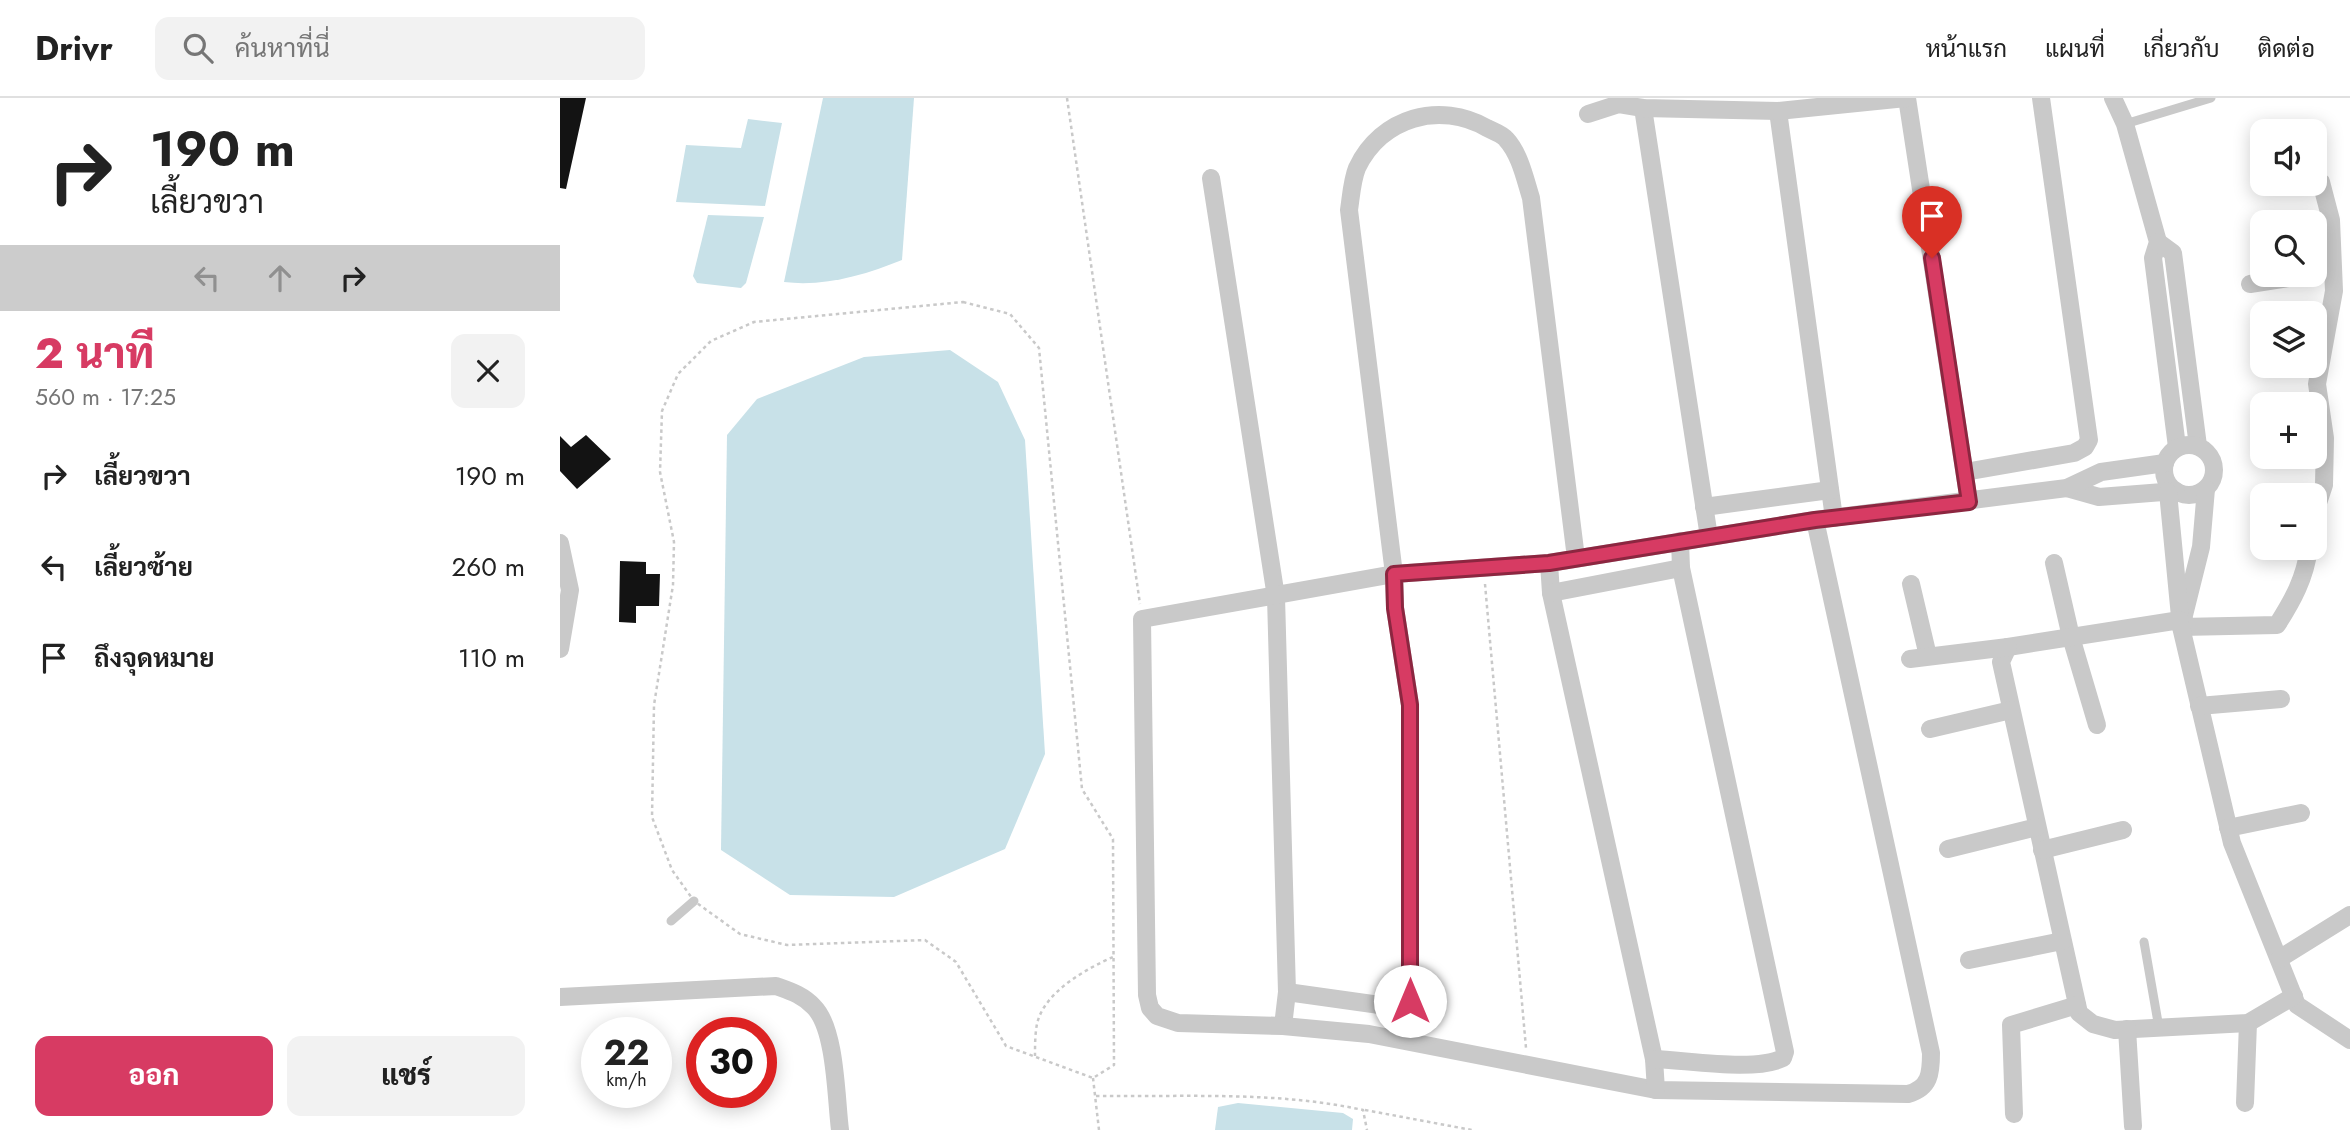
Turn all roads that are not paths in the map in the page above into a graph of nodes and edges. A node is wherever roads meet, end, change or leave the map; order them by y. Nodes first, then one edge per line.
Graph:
1 (1907, 98) edge
2 (2041, 98) edge
3 (2113, 98) edge
4 (2211, 98) edge
5 (1643, 108) junction
6 (1777, 111) junction
7 (1588, 114) dead end
8 (2125, 124) junction
9 (1211, 178) dead end
10 (2325, 196) edge
11 (2158, 242) junction
12 (2327, 250) edge
13 (2327, 278) edge
14 (2317, 392) edge
15 (2198, 446) junction
16 (2178, 447) junction
17 (2165, 463) junction
18 (1965, 472) junction
19 (2067, 488) junction
20 (2206, 489) junction
21 (1830, 490) junction
22 (2172, 492) junction
23 (1969, 502) junction
24 (1704, 507) junction
25 (1834, 518) junction
26 (1815, 520) junction
27 (1709, 537) junction
28 (1680, 541) junction
29 (560, 543) edge
30 (1576, 558) junction
31 (2307, 560) edge
32 (1549, 563) junction
33 (2054, 563) dead end
34 (1681, 568) junction
35 (564, 570) edge
36 (1394, 574) junction
37 (1911, 584) dead end
38 (1551, 593) junction
39 (1276, 597) junction
40 (2180, 623) junction
41 (2071, 637) junction
42 (561, 639) edge
43 (2008, 647) junction
44 (2281, 699) dead end
45 (2199, 706) junction
46 (2011, 710) junction
47 (2097, 725) dead end
48 (1930, 729) dead end
49 (2301, 813) dead end
50 (2037, 827) junction
51 (2228, 828) junction
52 (2123, 830) dead end
53 (1948, 849) dead end
54 (2042, 850) junction
55 (694, 901) road end
56 (2350, 915) edge
57 (671, 921) dead end
58 (2062, 941) junction
59 (2144, 942) dead end
60 (2279, 959) junction
61 (1969, 960) dead end
62 (1287, 992) junction
63 (2294, 996) junction
64 (560, 997) edge
65 (2077, 1006) junction
66 (2248, 1023) junction
67 (1283, 1026) junction
68 (2159, 1028) junction
69 (2127, 1029) junction
70 (2350, 1041) edge
71 (1654, 1059) junction
72 (1656, 1090) junction
73 (2245, 1103) dead end
74 (2014, 1114) dead end
75 (2133, 1126) dead end
76 (840, 1130) edge

1 - 6 street
1 - 18 street
2 - 18 street
3 - 8 street
4 - 8 lane
5 - 6 street
5 - 7 street
5 - 24 street
6 - 21 street
8 - 11 street
9 - 39 street
10 - 12 street
11 - 15 street
11 - 16 street
13 - 14 street
15 - 16 street
15 - 20 street
16 - 17 street
17 - 19 street
17 - 22 street
18 - 23 street
19 - 22 street
19 - 23 street
20 - 22 street
20 - 40 street
21 - 24 street
21 - 25 street
22 - 40 street
23 - 25 street
24 - 27 street
25 - 26 street
26 - 27 street
26 - 72 street
27 - 28 street
28 - 30 street
28 - 34 street
29 - 35 street
30 - 32 street
30 - 36 street
31 - 40 street
32 - 36 street
32 - 38 street
33 - 41 street
34 - 38 street
34 - 71 street
35 - 42 street
36 - 39 street
36 - 62 street
37 - 43 street
38 - 71 street
39 - 62 street
39 - 67 street
40 - 41 street
40 - 45 street
41 - 43 street
41 - 47 street
43 - 46 street
44 - 45 street
45 - 51 street
46 - 48 street
46 - 50 street
49 - 51 street
50 - 53 street
50 - 54 street
51 - 60 street
52 - 54 street
54 - 58 street
55 - 57 lane
56 - 60 street
58 - 61 street
58 - 65 street
59 - 68 lane
60 - 63 street
62 - 67 street
63 - 66 street
63 - 70 street
64 - 76 street
65 - 69 street
65 - 74 street
66 - 68 street
66 - 73 street
67 - 72 street
68 - 69 street
69 - 75 street
71 - 72 street

